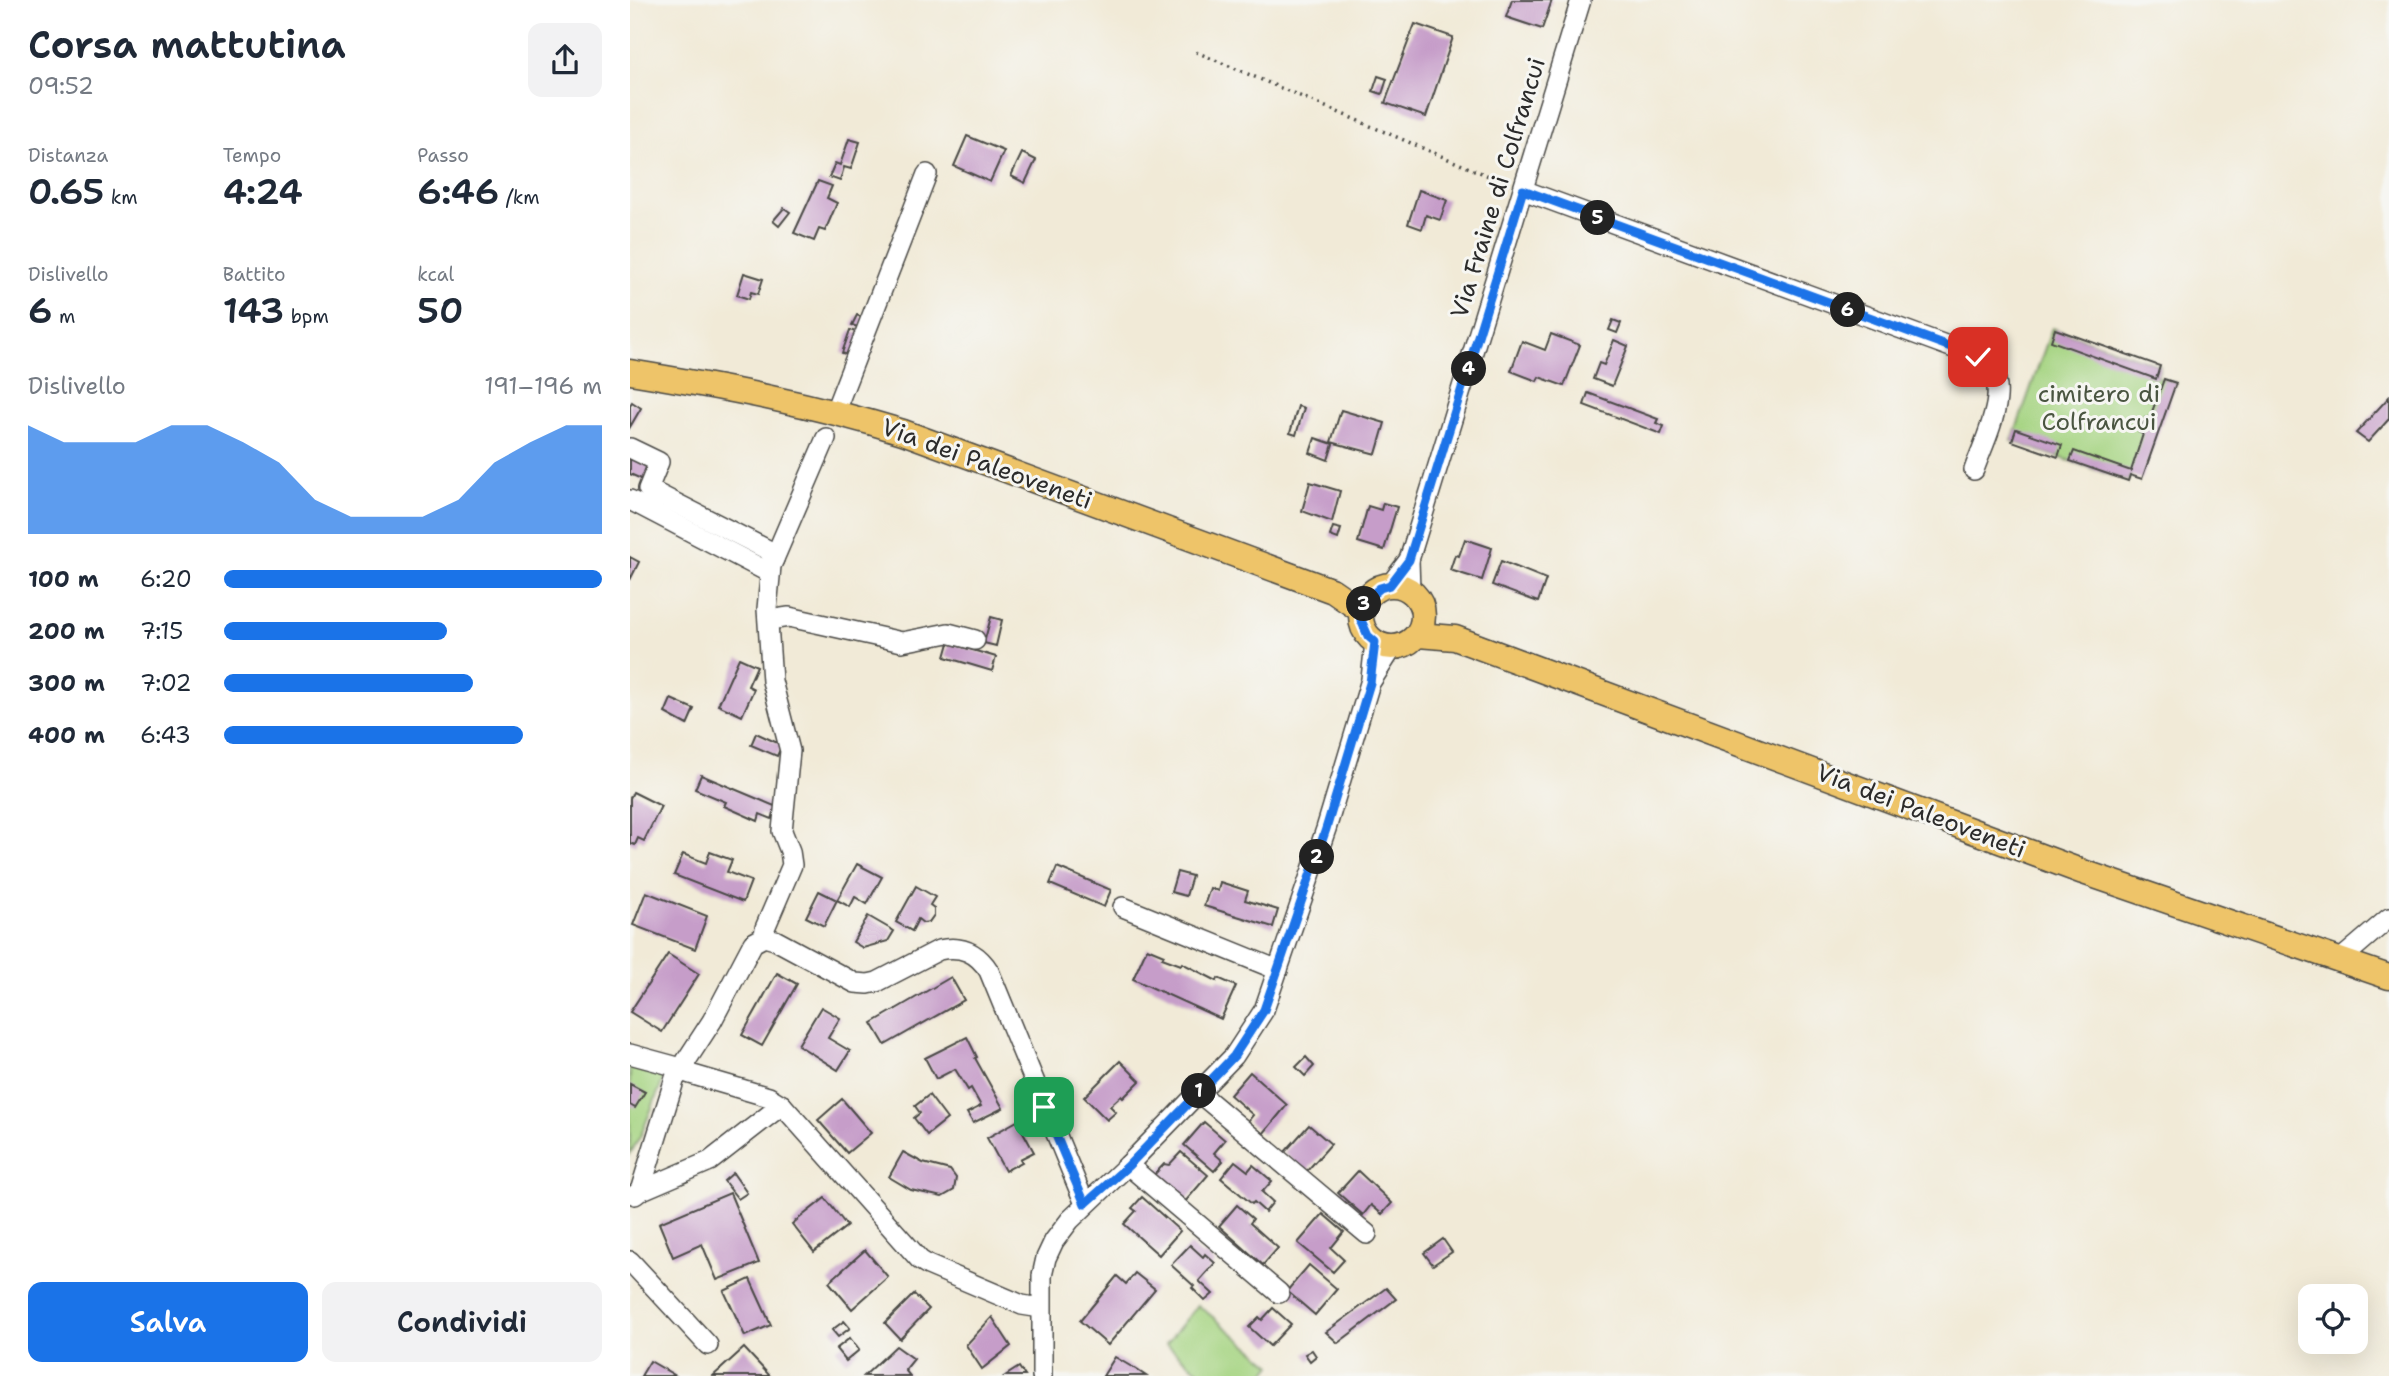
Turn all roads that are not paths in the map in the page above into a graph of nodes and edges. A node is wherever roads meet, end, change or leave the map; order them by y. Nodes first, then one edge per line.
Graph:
1 (1581, 0) edge
2 (927, 174) dead end
3 (1523, 190) junction
4 (630, 372) edge
5 (835, 411) junction
6 (826, 438) dead end
7 (630, 449) edge
8 (1974, 470) dead end
9 (630, 500) edge
10 (772, 566) junction
11 (1383, 595) junction
12 (769, 620) junction
13 (1421, 626) junction
14 (975, 640) dead end
15 (1384, 645) junction
16 (1123, 907) dead end
17 (2389, 918) edge
18 (764, 937) junction
19 (2340, 960) junction
20 (1278, 970) junction
21 (2389, 977) edge
22 (630, 1054) edge
23 (685, 1069) junction
24 (1198, 1093) junction
25 (782, 1105) junction
26 (1128, 1166) junction
27 (635, 1195) edge
28 (1085, 1204) junction
29 (1367, 1234) dead end
30 (630, 1261) edge
31 (1279, 1293) dead end
32 (1041, 1308) junction
33 (708, 1345) dead end
34 (1042, 1376) edge

1 - 3 street, Via Fraine di Colfrancui
2 - 5 street
3 - 8 street
3 - 11 street, Via Fraine di Colfrancui
4 - 5 main road, Via dei Paleoveneti
5 - 11 main road, Via dei Paleoveneti
6 - 10 street
7 - 10 street
9 - 10 street
10 - 12 street
11 - 13 main road, Via dei Paleoveneti
11 - 15 main road
12 - 14 street
12 - 18 street
13 - 15 main road
13 - 19 main road, Via dei Paleoveneti
15 - 20 street
16 - 20 street
17 - 19 street
18 - 23 street
18 - 28 street
19 - 21 main road, Via dei Paleoveneti
20 - 24 street
22 - 23 street
23 - 25 street
23 - 27 street
24 - 26 street
24 - 29 street
25 - 27 street
25 - 32 street
26 - 28 street
26 - 31 street
28 - 32 street
30 - 33 street
32 - 34 street

